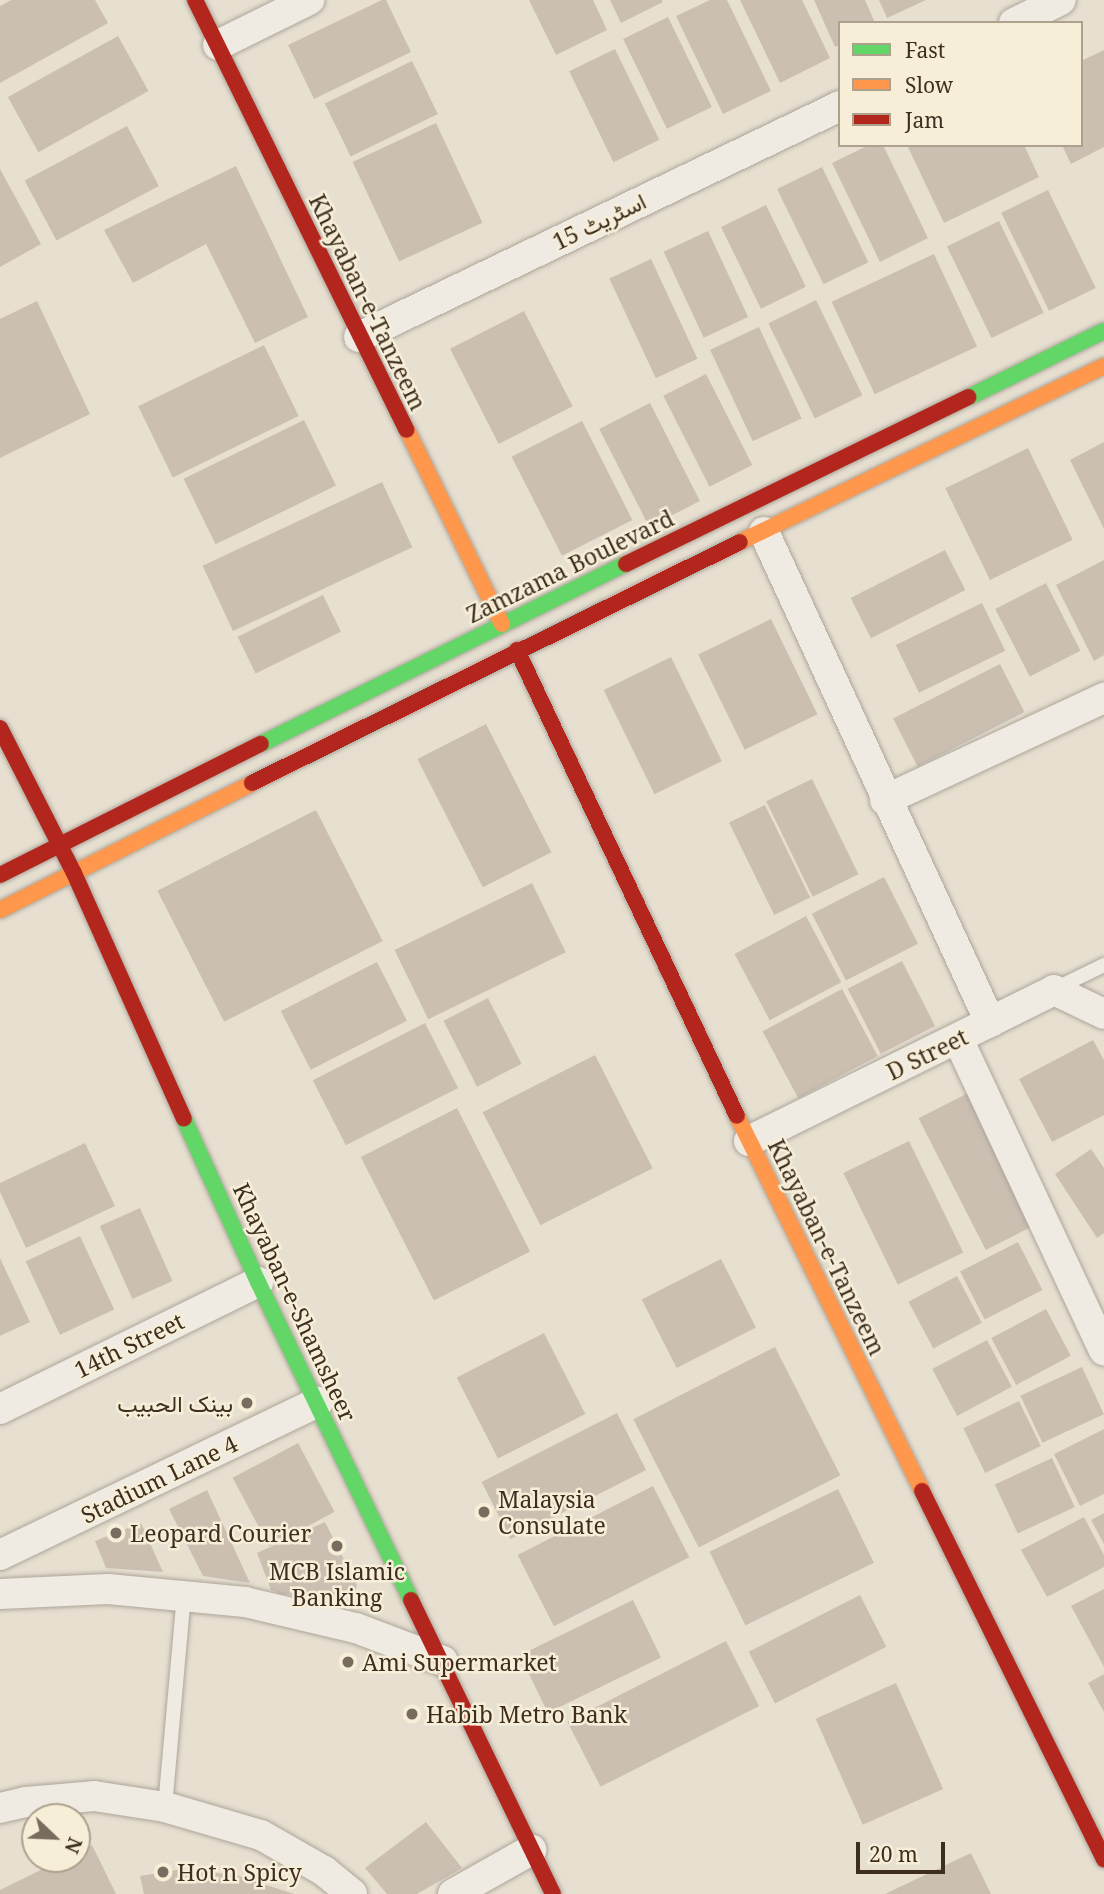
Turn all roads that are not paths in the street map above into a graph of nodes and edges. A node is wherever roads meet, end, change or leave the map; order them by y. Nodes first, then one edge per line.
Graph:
1 (195, 0) edge
2 (309, 0) edge
3 (1061, 0) edge
4 (1018, 21) edge
5 (218, 45) junction
6 (838, 107) edge
7 (1104, 331) edge
8 (359, 337) junction
9 (1104, 366) edge
10 (764, 532) junction
11 (502, 624) junction
12 (517, 650) junction
13 (1104, 698) edge
14 (0, 728) edge
15 (885, 800) junction
16 (60, 848) junction
17 (74, 873) junction
18 (0, 875) edge
19 (0, 909) edge
20 (1104, 965) edge
21 (1054, 990) junction
22 (1104, 1014) edge
23 (990, 1022) junction
24 (958, 1039) junction
25 (749, 1141) junction
26 (258, 1282) junction
27 (1104, 1350) edge
28 (318, 1402) junction
29 (0, 1409) edge
30 (0, 1556) edge
31 (0, 1594) edge
32 (184, 1594) junction
33 (443, 1661) junction
34 (165, 1807) junction
35 (0, 1808) edge
36 (531, 1850) junction
37 (1104, 1859) edge
38 (467, 1890) edge
39 (352, 1894) edge
40 (553, 1894) edge

1 - 5 main road, Khayaban-e-Tanzeem
2 - 5 street
3 - 4 street
5 - 8 main road, Khayaban-e-Tanzeem
6 - 8 street, اسٹریٹ 15
7 - 11 main road, Zamzama Boulevard
8 - 11 main road, Khayaban-e-Tanzeem
9 - 10 main road
10 - 12 main road
10 - 15 street
11 - 16 main road, Zamzama Boulevard
12 - 17 main road
12 - 25 main road, Khayaban-e-Tanzeem
13 - 15 street
14 - 16 main road, Khayaban-e-Shamsheer
15 - 23 street
16 - 17 main road, Khayaban-e-Shamsheer
16 - 18 main road, Zamzama Boulevard
17 - 19 main road
17 - 26 main road, Khayaban-e-Shamsheer
20 - 21 lane
21 - 22 street
21 - 23 street, D Street
23 - 24 street, D Street
24 - 25 street, D Street
24 - 27 street
25 - 37 main road, Khayaban-e-Tanzeem
26 - 28 main road, Khayaban-e-Shamsheer
26 - 29 street, 14th Street
28 - 30 street, Stadium Lane 4
28 - 33 main road, Khayaban-e-Shamsheer
31 - 32 street
32 - 33 street
32 - 34 lane
33 - 36 main road, Khayaban-e-Shamsheer
34 - 35 street
34 - 39 street
36 - 38 street
36 - 40 main road, Khayaban-e-Shamsheer

